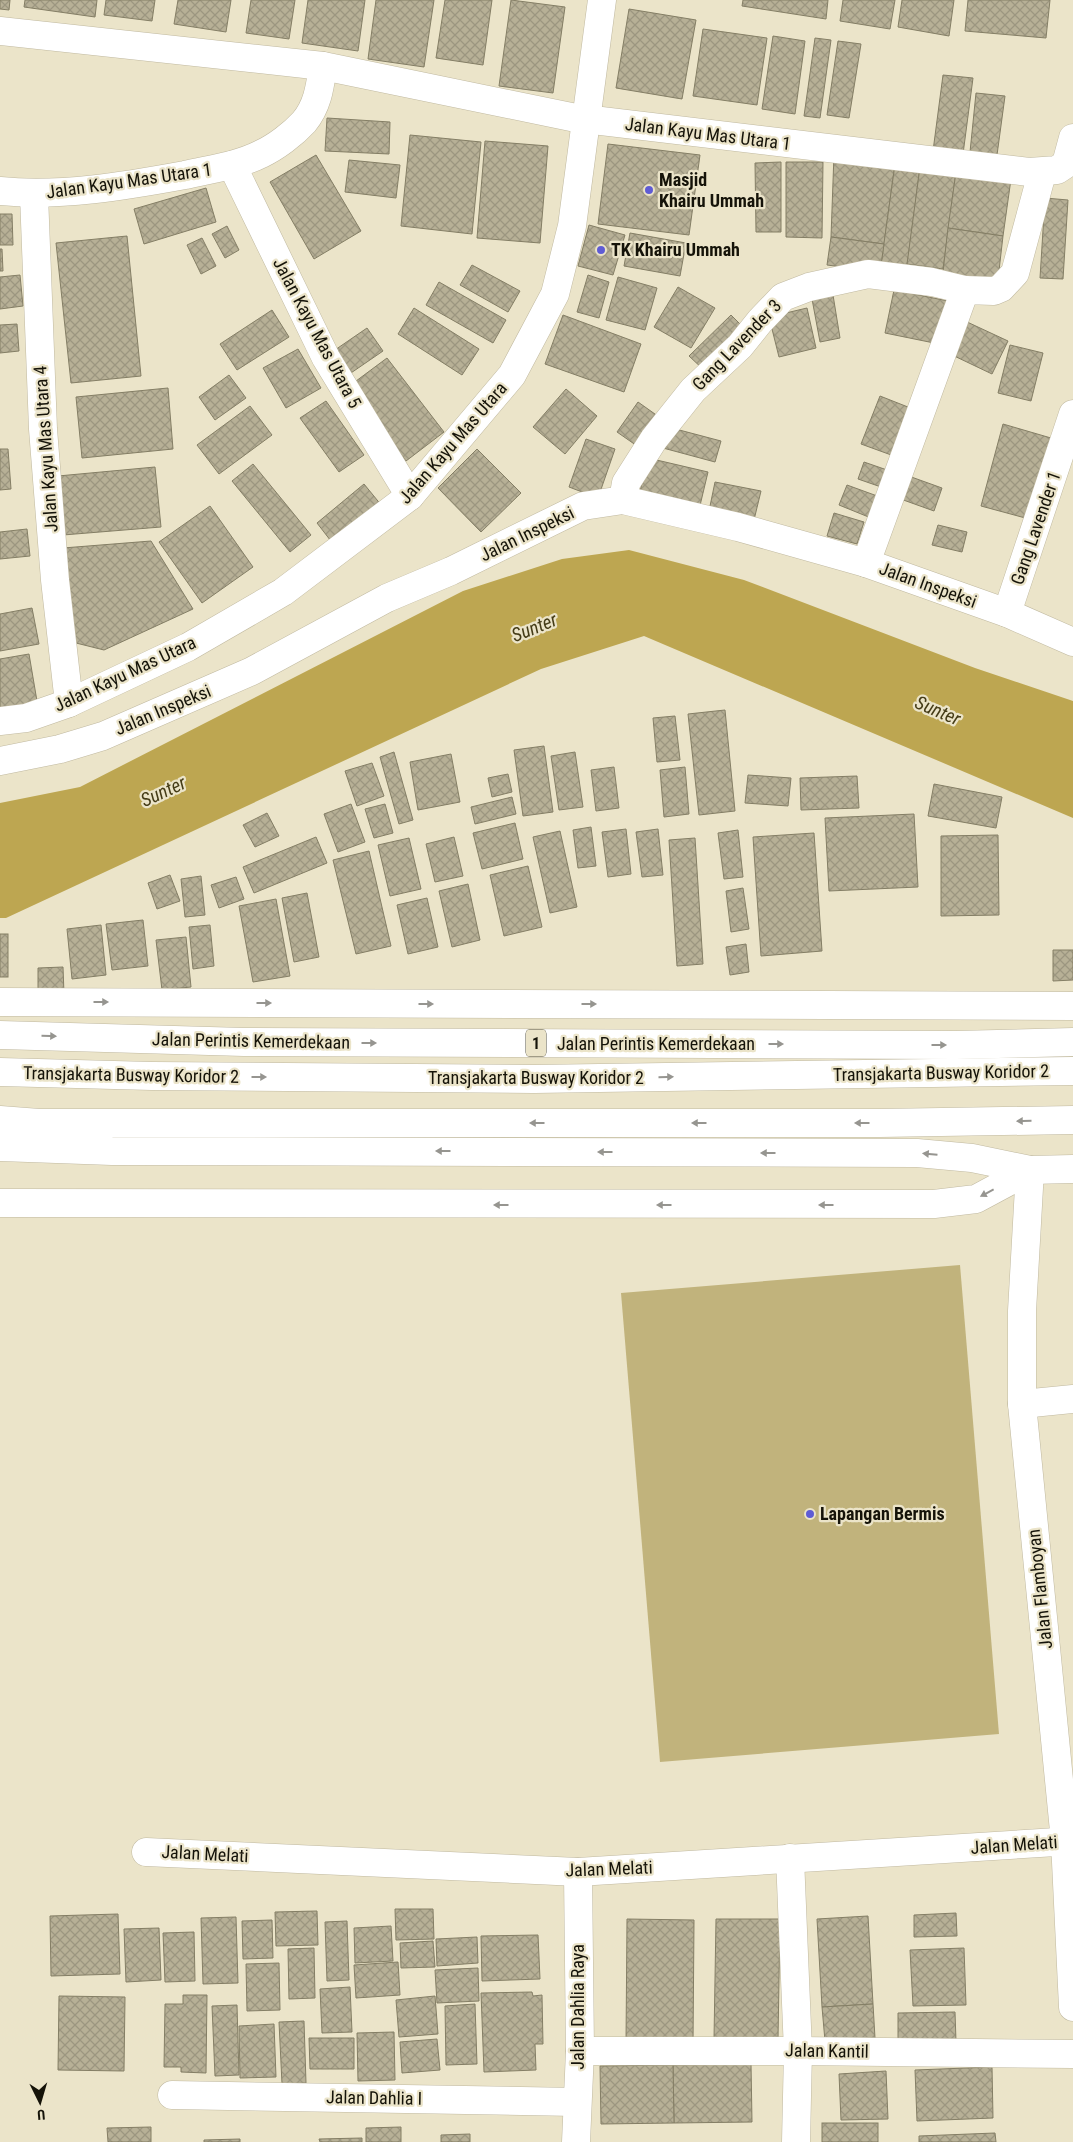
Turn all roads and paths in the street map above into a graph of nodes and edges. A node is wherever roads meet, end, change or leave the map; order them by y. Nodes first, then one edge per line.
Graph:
1 (602, 0) edge
2 (0, 31) edge
3 (324, 66) junction
4 (586, 119) junction
5 (1073, 138) edge
6 (232, 165) junction
7 (1042, 173) junction
8 (0, 192) edge
9 (34, 195) junction
10 (965, 290) junction
11 (1073, 414) edge
12 (410, 496) junction
13 (623, 500) junction
14 (866, 562) junction
15 (1007, 614) junction
16 (1073, 642) edge
17 (68, 703) junction
18 (0, 721) edge
19 (0, 761) edge
20 (0, 1002) edge
21 (1073, 1006) edge
22 (0, 1035) edge
23 (1073, 1042) edge
24 (1073, 1071) edge
25 (0, 1072) edge
26 (0, 1120) edge
27 (1073, 1120) edge
28 (0, 1147) edge
29 (1073, 1169) edge
30 (1030, 1170) junction
31 (0, 1203) edge
32 (1073, 1399) edge
33 (1022, 1404) junction
34 (1069, 1841) edge
35 (146, 1852) dead end
36 (790, 1858) junction
37 (578, 1872) junction
38 (1073, 2007) edge
39 (580, 2051) junction
40 (798, 2051) junction
41 (1073, 2054) edge
42 (172, 2095) dead end
43 (576, 2102) junction
44 (576, 2142) edge
45 (796, 2142) edge

1 - 4 main road, Jalan Kayu Mas Utara
2 - 3 main road, Jalan Kayu Mas Utara 1
3 - 4 main road, Jalan Kayu Mas Utara 1
3 - 6 main road, Jalan Kayu Mas Utara 1
4 - 7 main road, Jalan Kayu Mas Utara 1
4 - 12 main road, Jalan Kayu Mas Utara
5 - 7 main road, Jalan Kayu Mas Utara 1
6 - 9 main road, Jalan Kayu Mas Utara 1
6 - 12 main road, Jalan Kayu Mas Utara 5
7 - 10 main road, Gang Lavender 3
8 - 9 main road, Jalan Kayu Mas Utara 1
9 - 17 main road, Jalan Kayu Mas Utara 4
10 - 13 main road, Gang Lavender 3
10 - 14 main road
11 - 15 main road, Gang Lavender 1
12 - 17 main road, Jalan Kayu Mas Utara
13 - 14 main road, Jalan Inspeksi
13 - 19 main road, Jalan Inspeksi
14 - 15 main road, Jalan Inspeksi
15 - 16 main road, Jalan Inspeksi
17 - 18 main road, Jalan Kayu Mas Utara
20 -> 21 main road, Jalan Perintis Kemerdekaan
22 -> 23 main road, Jalan Perintis Kemerdekaan / 1
25 -> 24 main road, Transjakarta Busway Koridor 2
27 -> 26 main road
30 -> 28 main road
29 - 30 main road
30 -> 31 main road
30 - 33 main road, Jalan Flamboyan
32 - 33 main road
33 - 34 main road, Jalan Flamboyan
34 - 36 main road, Jalan Melati
34 - 38 main road, Jalan Flamboyan
35 - 37 main road, Jalan Melati
36 - 37 main road, Jalan Melati
36 - 40 main road
37 - 39 main road, Jalan Dahlia Raya
39 - 40 main road, Jalan Kantil
39 - 43 main road, Jalan Dahlia Raya
40 - 41 main road, Jalan Kantil
40 - 45 main road
42 - 43 main road, Jalan Dahlia I
43 - 44 main road, Jalan Dahlia Raya

